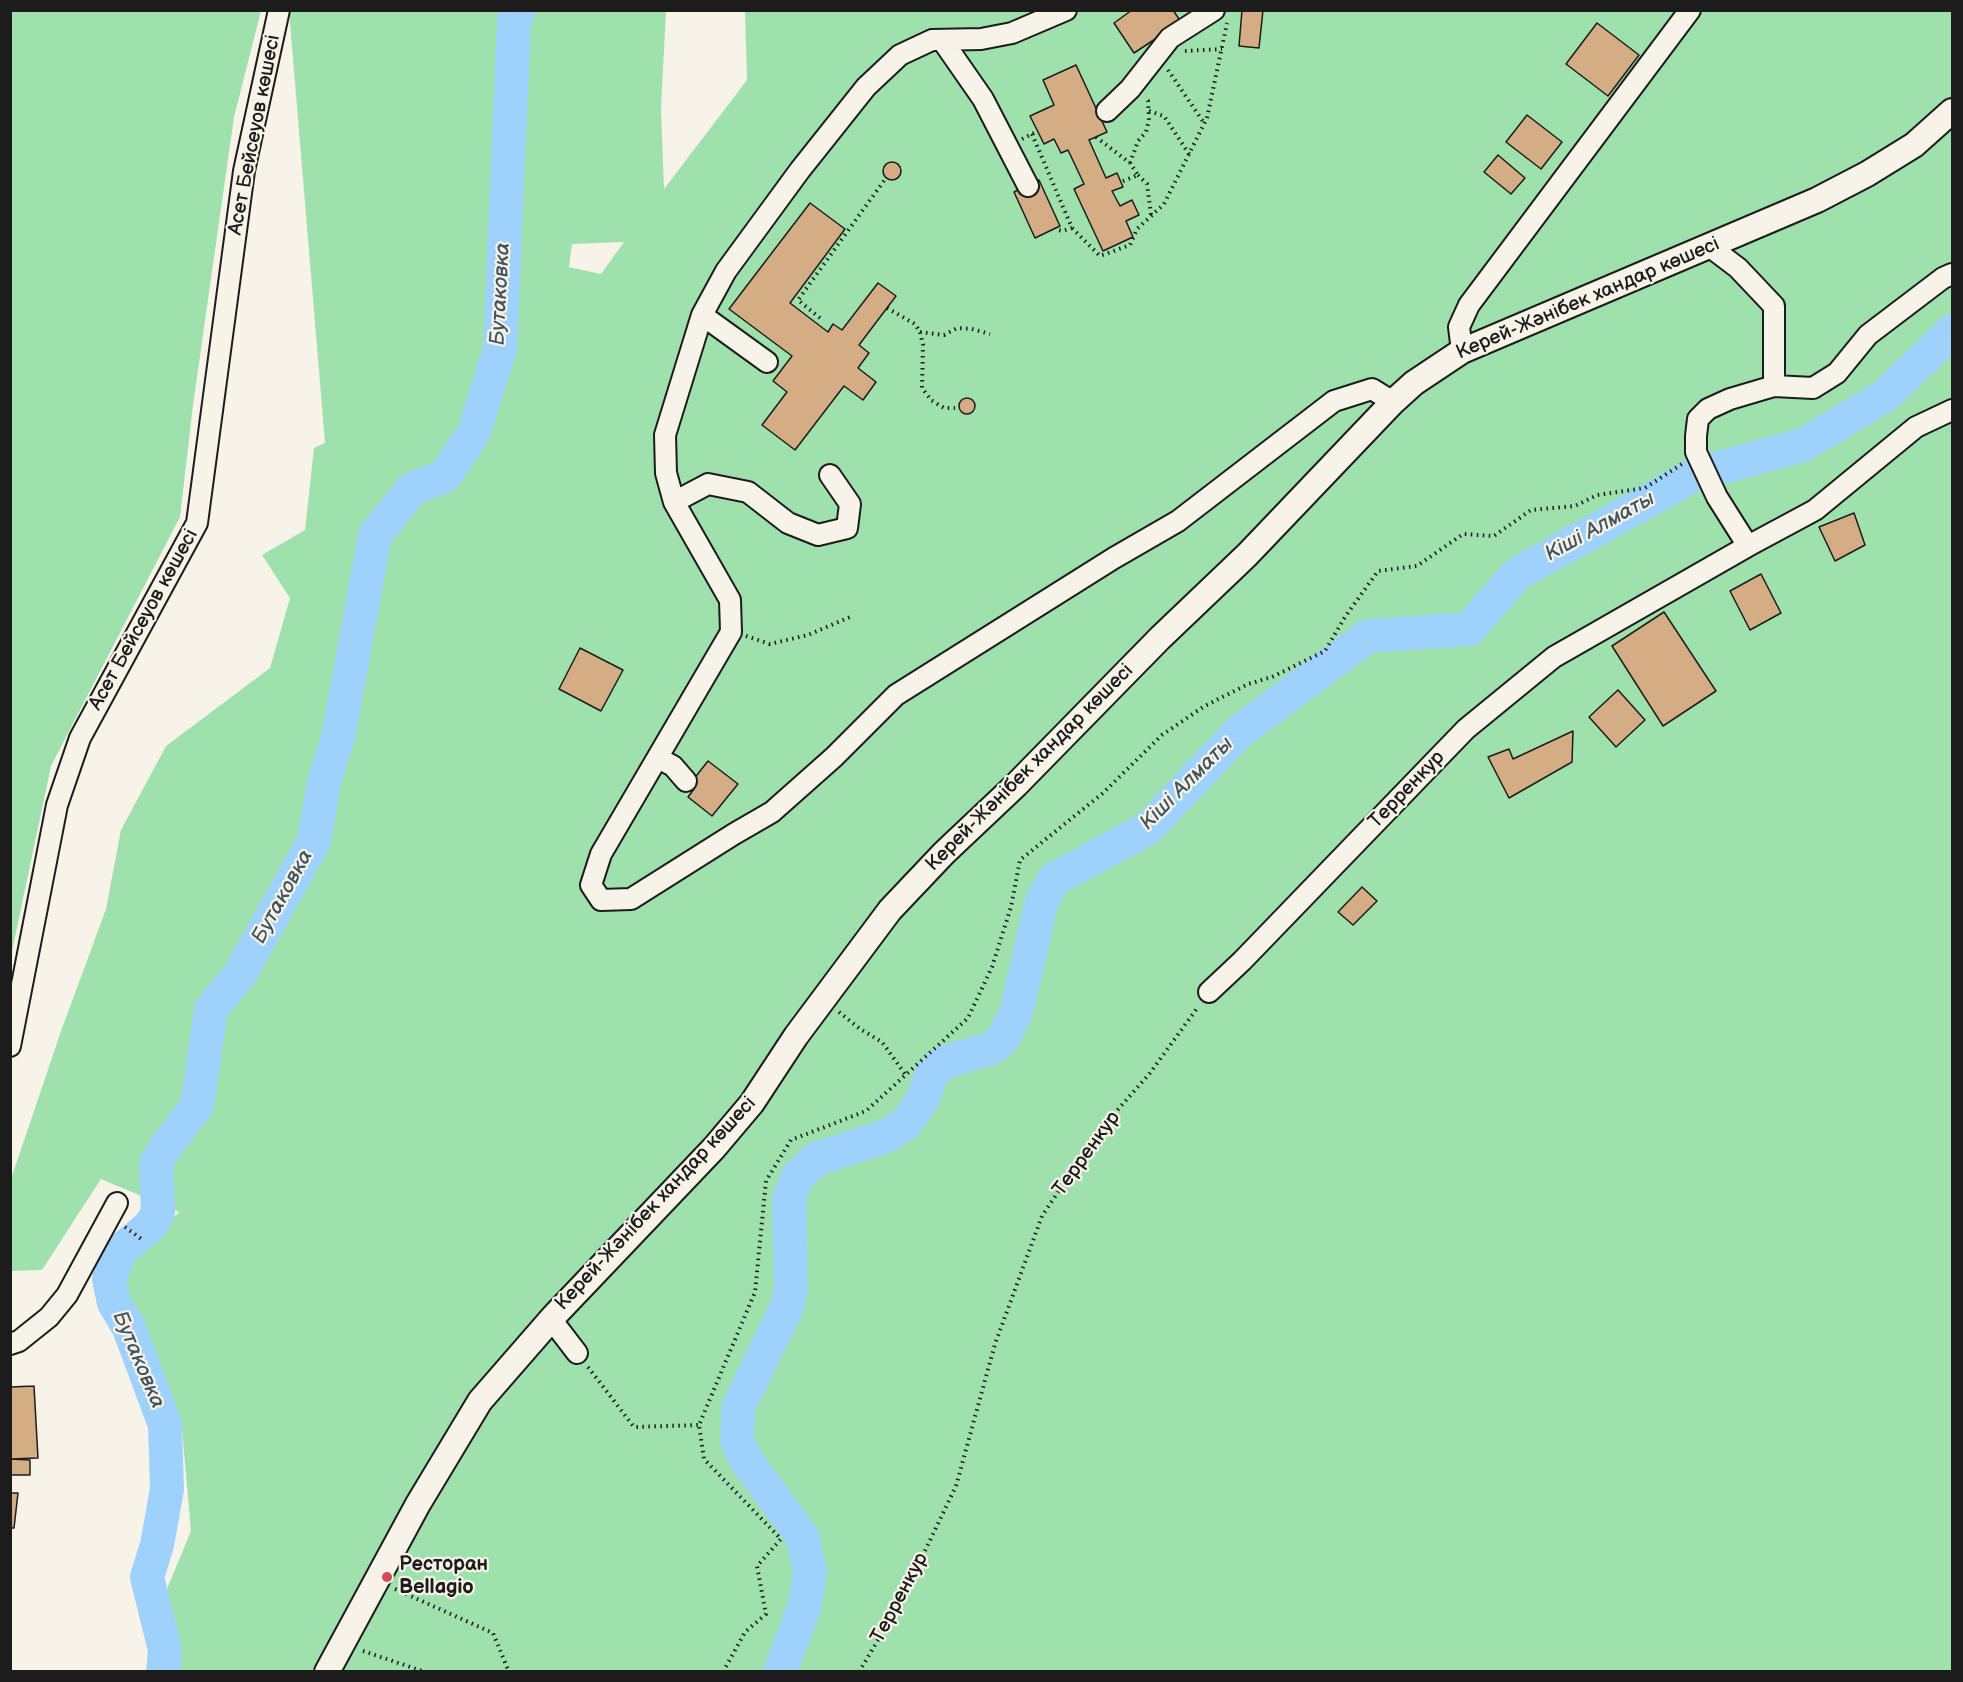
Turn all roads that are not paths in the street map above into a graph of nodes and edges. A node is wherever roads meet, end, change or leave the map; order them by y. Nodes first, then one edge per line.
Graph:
1 (279, 10) edge
2 (1066, 10) edge
3 (1690, 10) edge
4 (1221, 15) edge
5 (942, 40) junction
6 (1107, 111) dead end
7 (1953, 111) edge
8 (1028, 186) dead end
9 (1709, 246) junction
10 (1948, 276) edge
11 (702, 315) junction
12 (1462, 351) junction
13 (767, 362) dead end
14 (1774, 386) junction
15 (1393, 402) junction
16 (1953, 410) edge
17 (830, 475) dead end
18 (674, 502) junction
19 (1748, 546) junction
20 (658, 758) junction
21 (686, 781) dead end
22 (1209, 992) road end
23 (10, 1046) edge
24 (117, 1203) dead end
25 (551, 1319) junction
26 (10, 1344) edge
27 (577, 1353) road end
28 (327, 1671) edge

1 - 23 street, Асет Бейсеуов көшесі
2 - 5 street
3 - 12 street
4 - 6 street
5 - 8 street
5 - 11 street
7 - 9 main road, Керей-Жәнібек хандар көшесі
9 - 12 main road, Керей-Жәнібек хандар көшесі
9 - 14 street
10 - 14 street
11 - 13 street
11 - 18 street
12 - 15 main road, Керей-Жәнібек хандар көшесі
14 - 19 street
15 - 20 street
15 - 25 main road, Керей-Жәнібек хандар көшесі
16 - 19 street, Терренкур
17 - 18 street
18 - 20 street
19 - 22 street, Терренкур
20 - 21 street
24 - 26 street
25 - 27 street
25 - 28 main road, Керей-Жәнібек хандар көшесі

